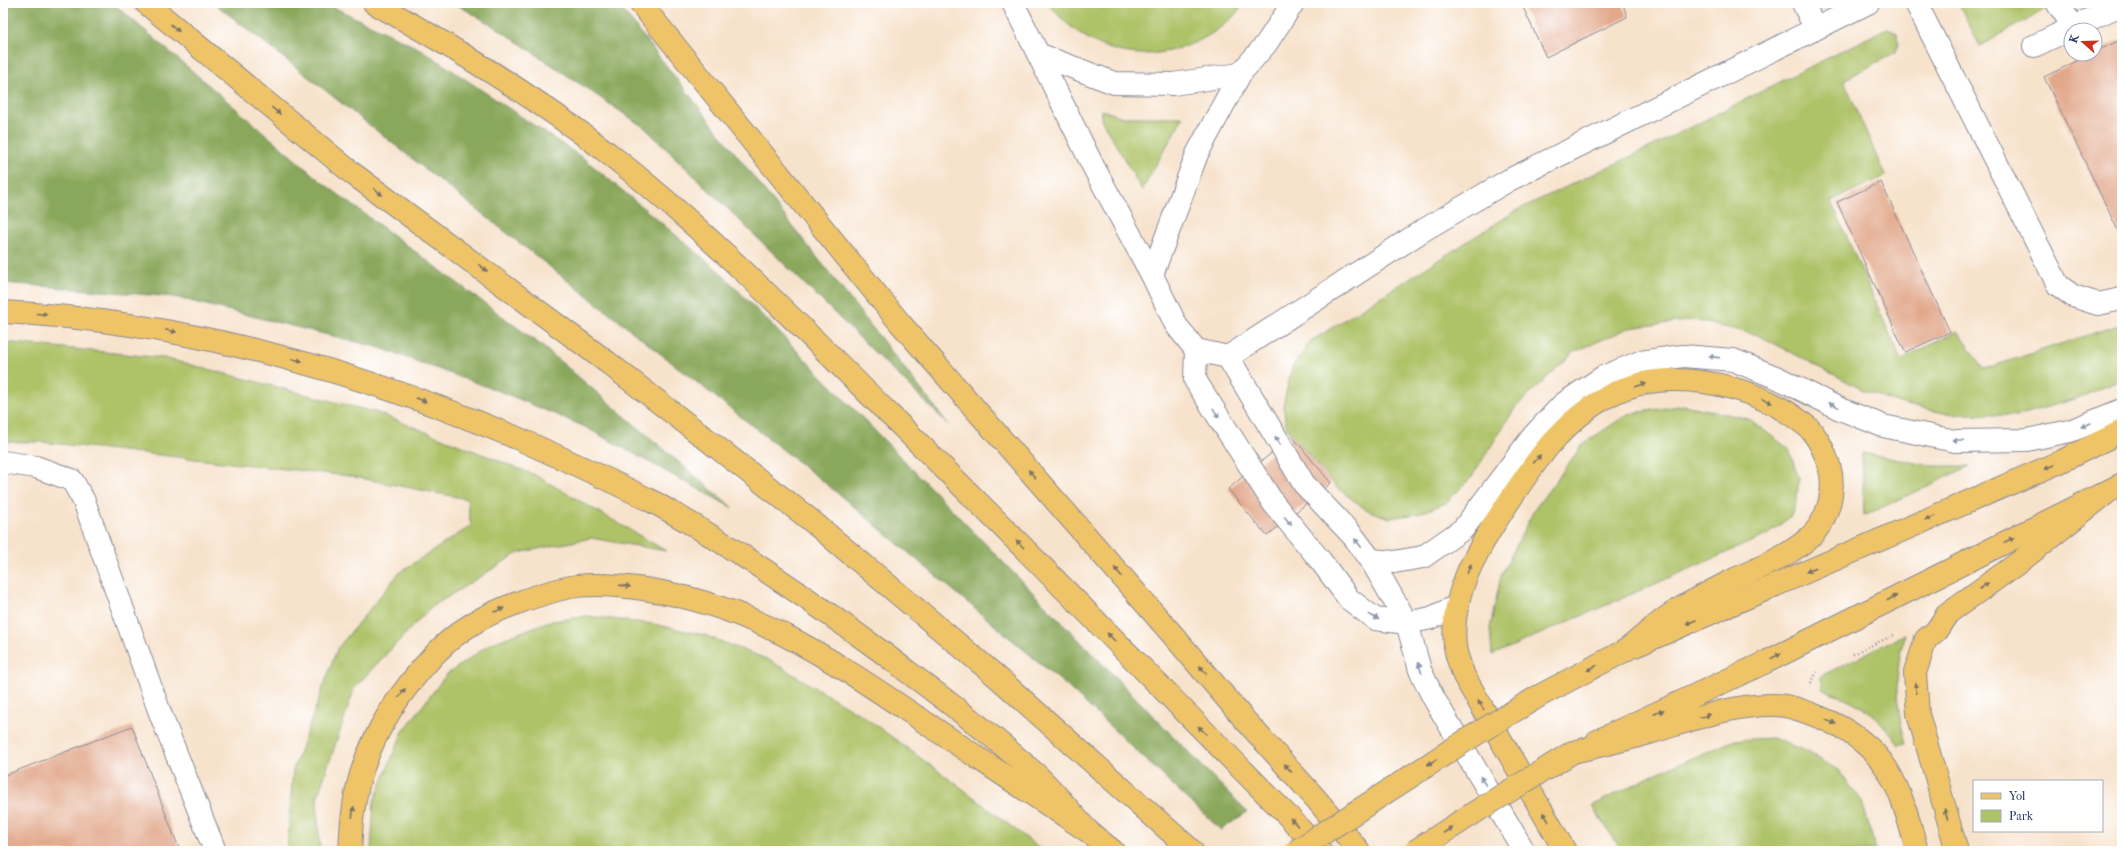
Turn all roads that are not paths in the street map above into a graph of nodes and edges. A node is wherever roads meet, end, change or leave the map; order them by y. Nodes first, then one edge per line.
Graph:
1 (146, 3) edge
2 (374, 3) edge
3 (640, 3) edge
4 (1013, 3) edge
5 (1293, 3) edge
6 (1803, 3) edge
7 (1868, 3) edge
8 (1916, 3) edge
9 (2057, 3) edge
10 (2122, 4) edge
11 (2070, 22) edge
12 (2084, 22) edge
13 (1815, 28) junction
14 (2063, 32) edge
15 (2034, 46) dead end
16 (1038, 54) junction
17 (1240, 74) junction
18 (1152, 275) junction
19 (2122, 299) edge
20 (3, 312) edge
21 (1196, 350) junction
22 (1228, 357) junction
23 (2122, 410) edge
24 (2122, 431) edge
25 (3, 462) edge
26 (2115, 488) edge
27 (1371, 560) junction
28 (1457, 606) junction
29 (1407, 624) junction
30 (1626, 650) junction
31 (1573, 752) junction
32 (1089, 832) junction
33 (214, 851) edge
34 (350, 851) edge
35 (1113, 851) edge
36 (1192, 851) edge
37 (1296, 851) edge
38 (1320, 851) edge
39 (1359, 851) edge
40 (1415, 851) edge
41 (1524, 851) edge
42 (1565, 851) edge
43 (1917, 851) edge
44 (1957, 851) edge

1 -> 36 main road
38 -> 2 main road
39 -> 3 main road
4 - 16 lane
5 - 17 lane
6 - 13 lane
7 - 13 lane
8 - 19 lane
9 - 11 lane
10 - 12 lane
13 - 22 lane
14 - 15 lane
16 - 17 lane
16 - 18 lane
17 - 18 lane
18 - 21 lane
20 -> 32 main road
21 - 22 lane
21 -> 29 lane
27 -> 22 lane
23 -> 27 lane
24 -> 30 main road
25 - 33 lane
31 -> 26 main road
44 -> 26 main road
27 - 29 lane
28 - 29 lane
28 -> 30 main road
42 -> 28 main road
41 -> 29 lane
30 -> 37 main road, bridge
40 -> 31 main road, bridge
31 -> 43 main road
34 -> 32 main road
32 - 35 main road

